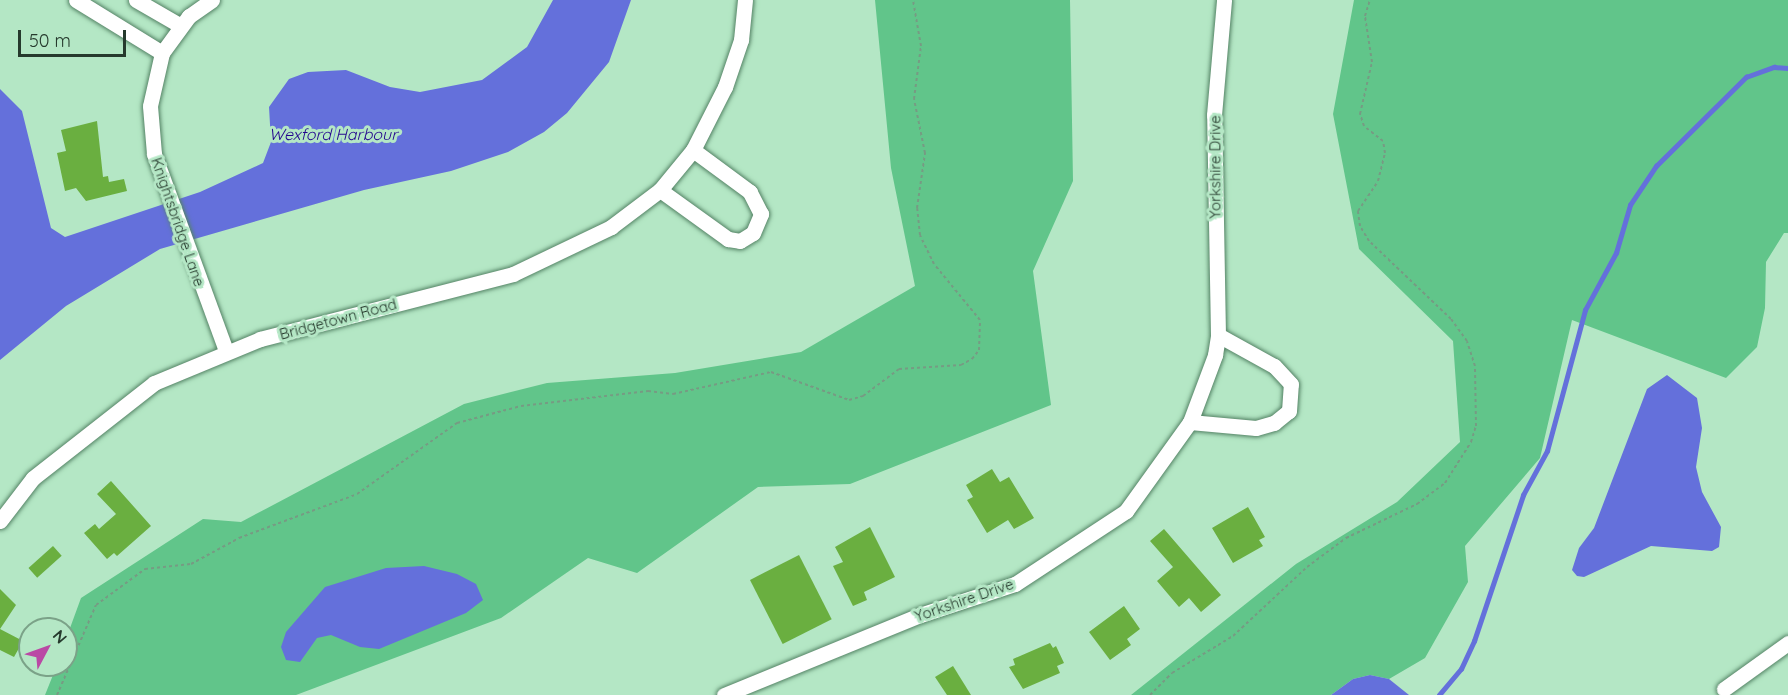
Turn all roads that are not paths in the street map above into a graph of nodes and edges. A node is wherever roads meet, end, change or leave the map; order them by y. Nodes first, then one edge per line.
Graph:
1 (76, 0) edge
2 (136, 0) edge
3 (212, 0) edge
4 (745, 0) edge
5 (1224, 0) edge
6 (181, 26) junction
7 (162, 53) junction
8 (693, 150) junction
9 (660, 190) junction
10 (1218, 335) junction
11 (226, 351) junction
12 (1190, 422) junction
13 (0, 521) edge
14 (1788, 643) edge
15 (1724, 689) dead end
16 (724, 695) edge

1 - 7 street
2 - 6 street
3 - 6 street, Knightsbridge Lane
4 - 8 street, Bridgetown Road
5 - 10 street, Yorkshire Drive
6 - 7 street, Knightsbridge Lane
7 - 11 street, Knightsbridge Lane
8 - 9 street, Bridgetown Road
8 - 9 street
9 - 11 street, Bridgetown Road
10 - 12 street, Yorkshire Drive
10 - 12 street
11 - 13 street, Bridgetown Road
12 - 16 street, Yorkshire Drive
14 - 15 street

